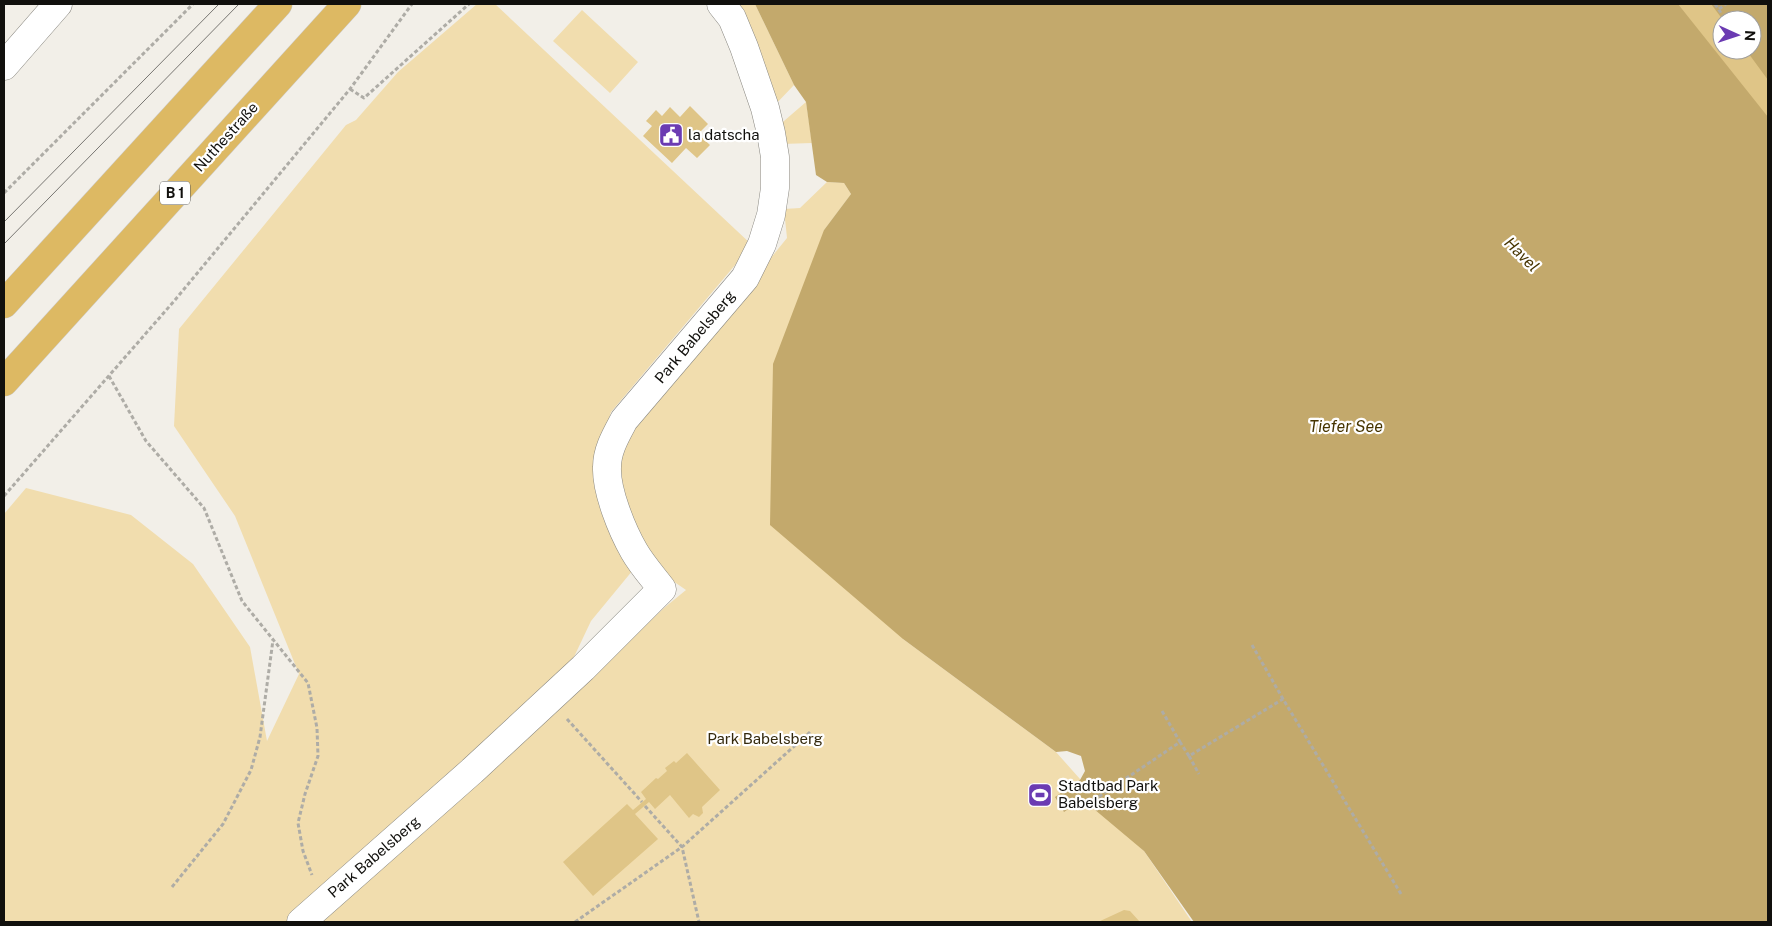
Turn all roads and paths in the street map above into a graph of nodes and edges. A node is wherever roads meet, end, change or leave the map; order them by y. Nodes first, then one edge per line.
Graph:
1 (58, 4) edge
2 (193, 4) edge
3 (278, 4) edge
4 (347, 4) edge
5 (412, 4) edge
6 (469, 4) edge
7 (722, 4) edge
8 (1715, 4) edge
9 (1726, 4) edge
10 (4, 66) edge
11 (350, 89) junction
12 (4, 193) edge
13 (4, 304) edge
14 (109, 376) junction
15 (4, 382) edge
16 (4, 496) edge
17 (273, 640) junction
18 (1252, 645) dead end
19 (1283, 699) junction
20 (1162, 710) dead end
21 (564, 716) dead end
22 (810, 732) dead end
23 (1180, 742) junction
24 (1189, 756) junction
25 (1199, 774) dead end
26 (1088, 804) dead end
27 (682, 847) junction
28 (172, 887) dead end
29 (1402, 894) dead end
30 (328, 898) junction
31 (301, 922) edge
32 (575, 922) edge
33 (699, 922) edge

1 - 10 lane
2 - 12 path
3 - 13 highway
4 - 15 highway, Nuthestraße / B 1
5 - 11 path
6 - 11 path
7 - 30 lane, Park Babelsberg
8 - 9 path
11 - 14 path
14 - 16 path
14 - 17 path
17 - 28 path
17 - 30 path
18 - 19 path
19 - 24 path
19 - 29 path
20 - 23 path
21 - 27 path
22 - 27 path
23 - 24 path
23 - 26 path
24 - 25 path
27 - 32 path
27 - 33 path
30 - 31 lane, Park Babelsberg

